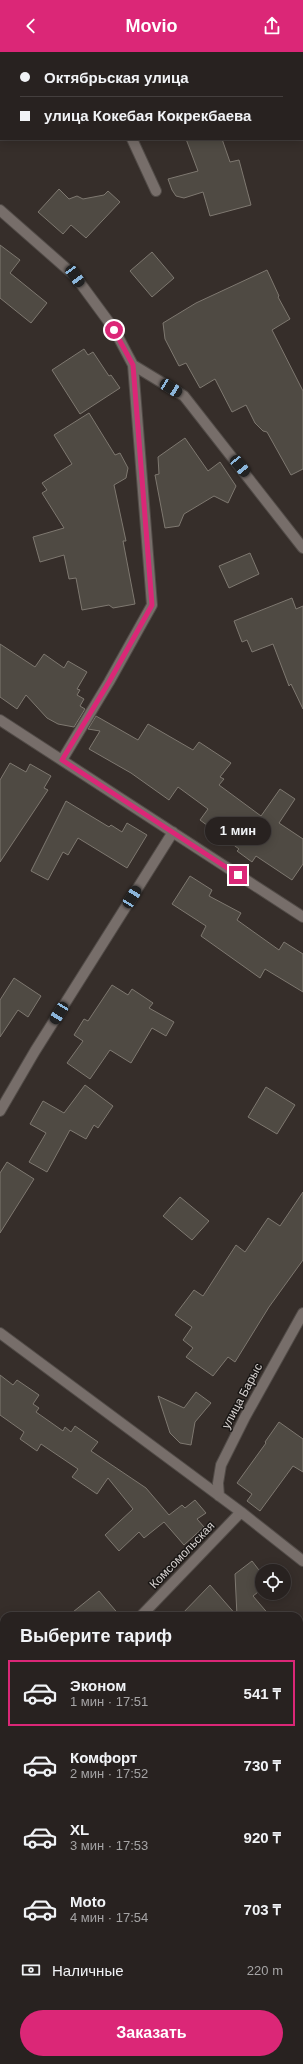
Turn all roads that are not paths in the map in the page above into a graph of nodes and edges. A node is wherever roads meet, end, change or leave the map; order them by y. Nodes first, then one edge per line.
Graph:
1 (132, 140) edge
2 (156, 191) dead end
3 (0, 210) edge
4 (133, 365) junction
5 (303, 548) edge
6 (0, 720) edge
7 (62, 760) junction
8 (173, 832) junction
9 (303, 917) edge
10 (0, 1111) edge
11 (303, 1313) edge
12 (0, 1333) edge
13 (219, 1496) junction
14 (241, 1512) junction
15 (303, 1561) edge
16 (145, 1612) edge

1 - 2 street
3 - 4 street
4 - 5 street
4 - 7 street
6 - 7 street
7 - 8 street
8 - 9 street
8 - 10 street
11 - 13 street, улица Барыс
12 - 13 street
13 - 14 street
14 - 15 street
14 - 16 street, Комсомольская

